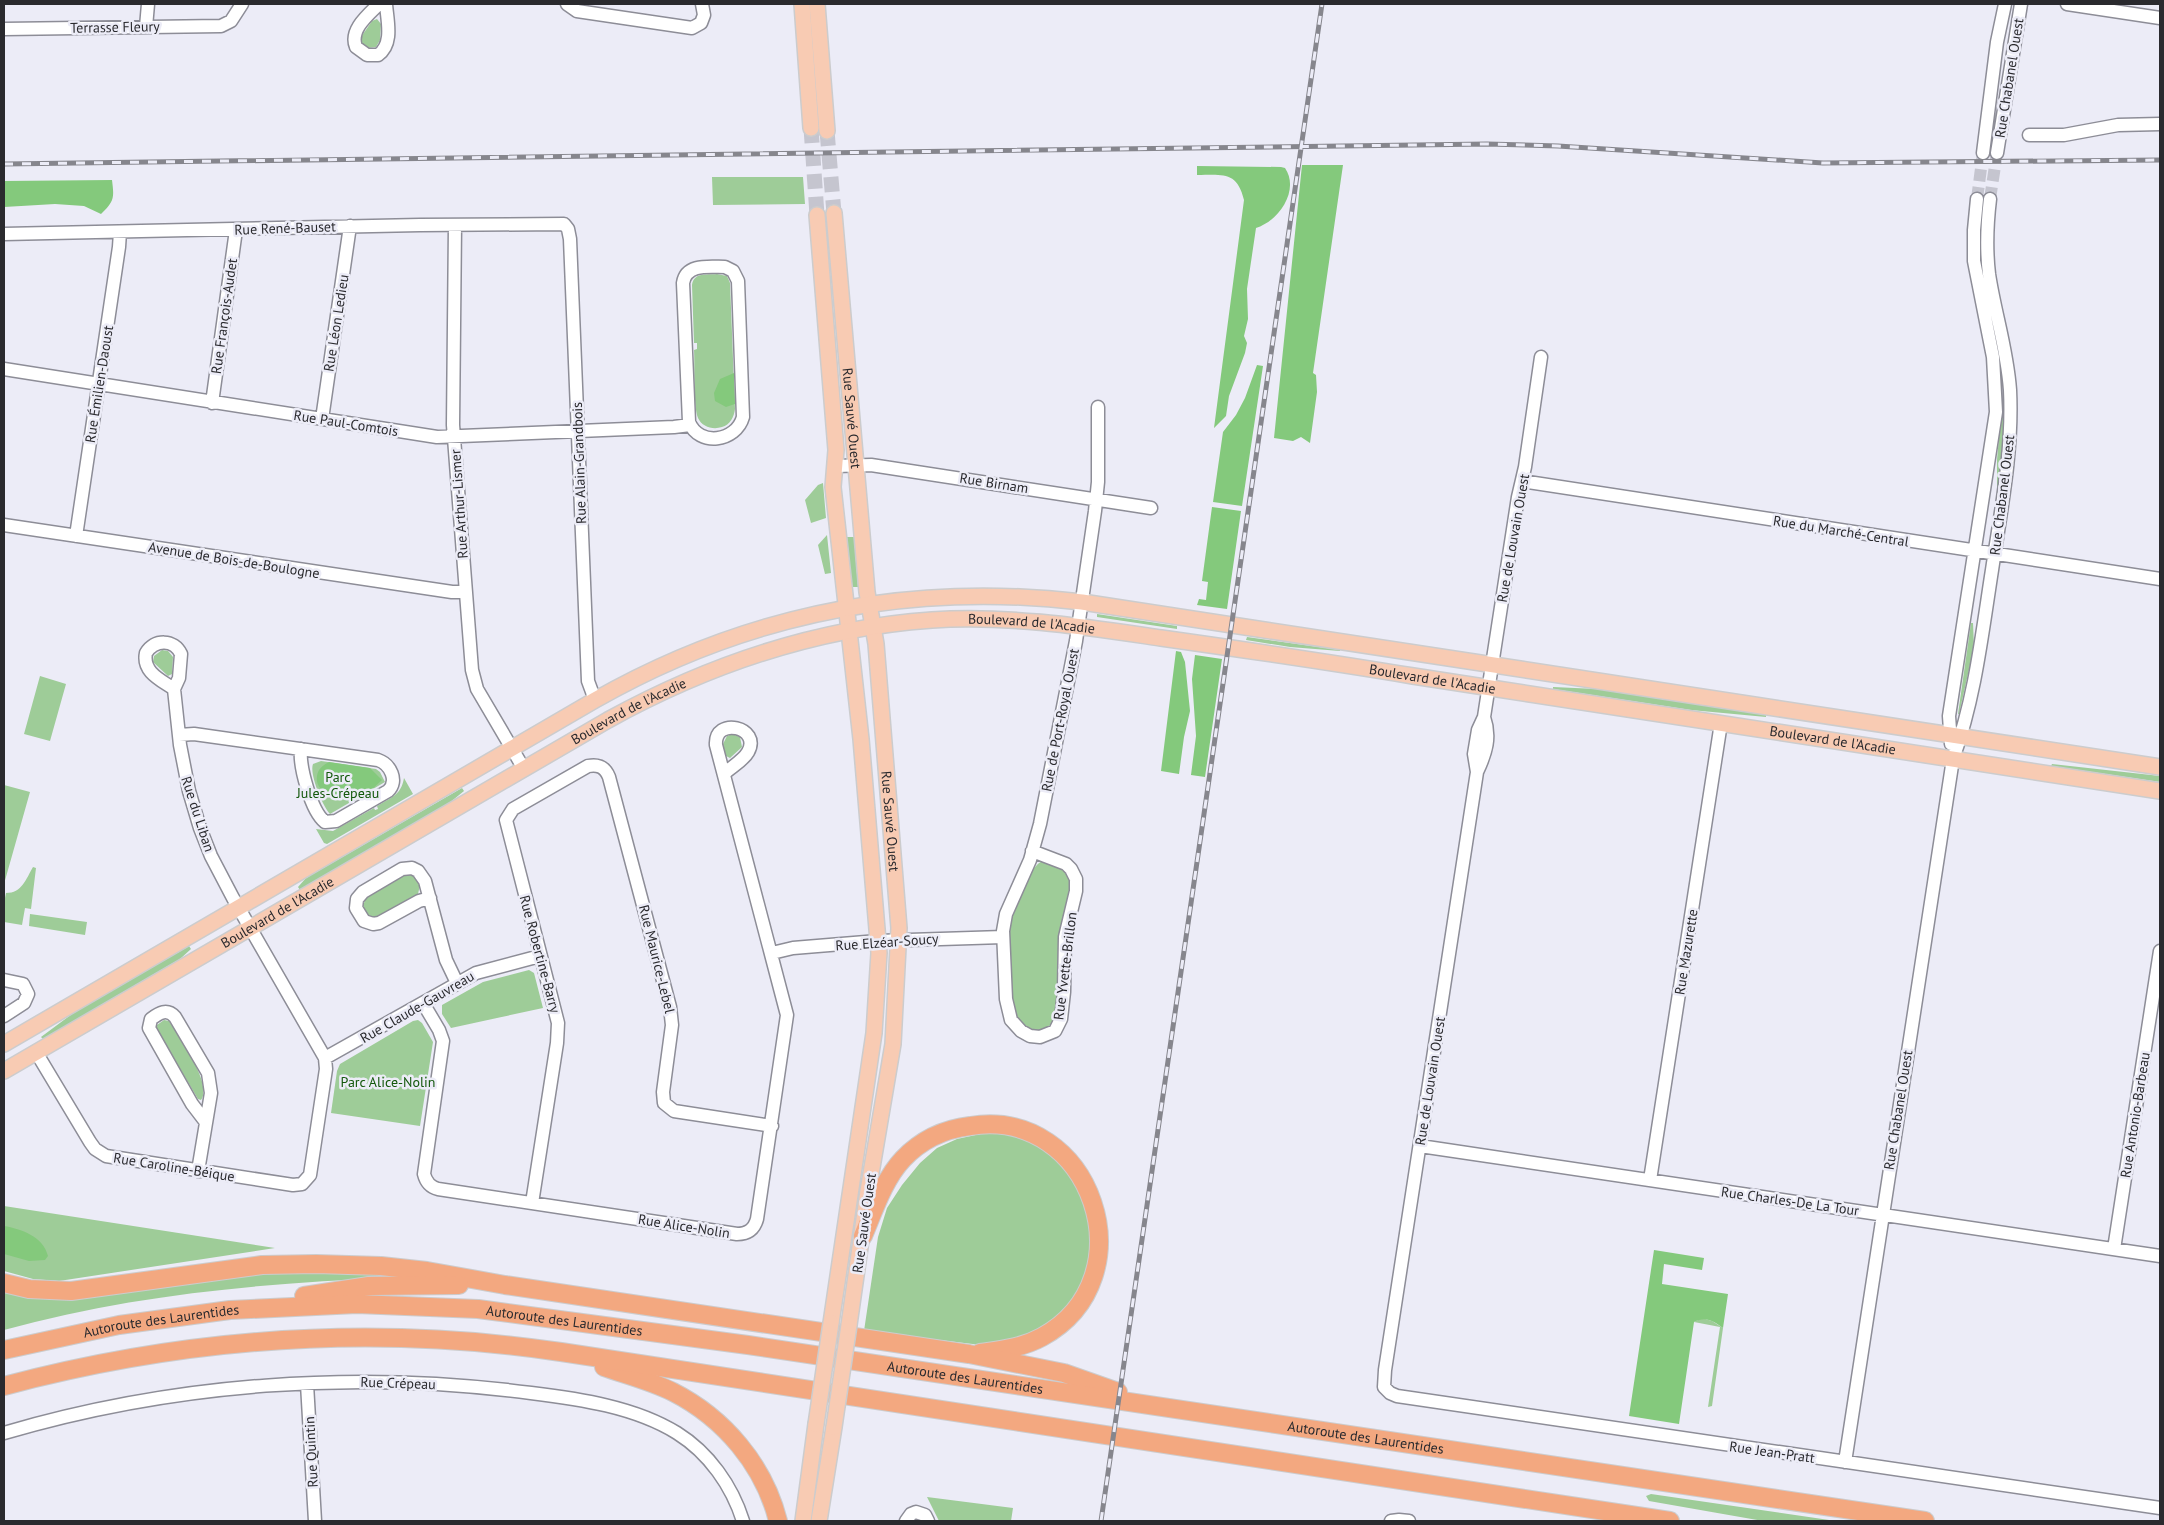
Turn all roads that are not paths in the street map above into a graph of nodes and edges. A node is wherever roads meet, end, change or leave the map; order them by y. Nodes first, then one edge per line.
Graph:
1 (148, 4) edge
2 (242, 4) edge
3 (379, 4) edge
4 (386, 4) edge
5 (566, 4) edge
6 (702, 4) edge
7 (802, 4) edge
8 (817, 4) edge
9 (2005, 4) edge
10 (2021, 4) edge
11 (2068, 4) edge
12 (2160, 18) edge
13 (146, 27) junction
14 (4, 29) edge
15 (2160, 124) edge
16 (811, 128) tunnel mouth
17 (828, 131) tunnel mouth
18 (2029, 135) dead end
19 (1983, 153) tunnel mouth
20 (1997, 153) tunnel mouth
21 (1977, 199) tunnel mouth
22 (1990, 199) tunnel mouth
23 (834, 213) tunnel mouth
24 (818, 215) tunnel mouth
25 (455, 225) junction
26 (350, 226) junction
27 (566, 226) joint
28 (236, 230) junction
29 (120, 232) junction
30 (4, 234) edge
31 (1541, 357) dead end
32 (4, 369) edge
33 (98, 385) junction
34 (212, 403) junction
35 (1098, 407) dead end
36 (322, 419) junction
37 (690, 424) junction
38 (577, 432) junction
39 (454, 437) junction
40 (856, 464) junction
41 (836, 466) junction
42 (1522, 481) junction
43 (1096, 499) junction
44 (1151, 508) dead end
45 (4, 525) edge
46 (76, 536) junction
47 (1974, 551) junction
48 (1994, 553) junction
49 (2160, 579) edge
50 (465, 592) junction
51 (1082, 602) junction
52 (869, 604) junction
53 (846, 608) junction
54 (1078, 626) junction
55 (874, 627) junction
56 (848, 632) junction
57 (1493, 664) junction
58 (1489, 687) junction
59 (174, 689) dead end
60 (595, 700) junction
61 (1721, 723) junction
62 (179, 735) junction
63 (1955, 735) junction
64 (301, 748) junction
65 (512, 748) junction
66 (1953, 758) junction
67 (2160, 767) edge
68 (602, 768) joint
69 (524, 769) junction
70 (724, 774) dead end
71 (2160, 791) edge
72 (1032, 851) junction
73 (430, 898) junction
74 (239, 907) junction
75 (251, 928) junction
76 (1002, 937) junction
77 (898, 940) junction
78 (878, 941) junction
79 (2160, 950) edge
80 (772, 953) junction
81 (540, 956) junction
82 (4, 980) edge
83 (457, 983) junction
84 (423, 1003) junction
85 (4, 1016) edge
86 (4, 1044) edge
87 (36, 1052) junction
88 (325, 1058) junction
89 (4, 1071) edge
90 (205, 1121) junction
91 (772, 1126) junction
92 (1420, 1146) junction
93 (198, 1171) junction
94 (1650, 1180) junction
95 (532, 1203) junction
96 (1882, 1215) junction
97 (863, 1236) junction
98 (2114, 1250) junction
99 (2160, 1256) edge
100 (4, 1283) edge
101 (505, 1285) junction
102 (178, 1316) junction
103 (4, 1350) edge
104 (561, 1352) junction
105 (969, 1354) junction
106 (307, 1384) junction
107 (4, 1386) edge
108 (1386, 1390) joint
109 (1156, 1405) junction
110 (4, 1433) edge
111 (1845, 1462) junction
112 (2160, 1508) edge
113 (315, 1521) edge
114 (743, 1521) edge
115 (778, 1521) edge
116 (802, 1521) edge
117 (819, 1521) edge
118 (906, 1521) edge
119 (928, 1521) edge
120 (1391, 1521) edge
121 (1410, 1521) edge
122 (1670, 1521) edge
123 (1925, 1521) edge

1 - 13 street
2 - 13 street, Terrasse Fleury
3 - 4 street
5 - 6 street
7 - 16 main road
8 - 17 main road
9 - 19 street, Rue Chabanel Ouest
10 - 20 street, Rue Chabanel Ouest
11 - 12 street
13 - 14 street, Terrasse Fleury
15 - 18 street
21 - 47 street, Rue Chabanel Ouest
22 - 48 street, Rue Chabanel Ouest
23 - 40 main road, Rue Sauvé Ouest
24 - 41 main road, Rue Sauvé Ouest
25 - 26 street, Rue René-Bauset
25 - 27 street, Rue René-Bauset
25 - 39 street, Rue Arthur-Lismer
26 - 28 street, Rue René-Bauset
26 - 36 street, Rue Léon Ledieu
27 - 38 street, Rue Alain-Grandbois
28 - 29 street, Rue René-Bauset
28 - 34 street, Rue François-Audet
29 - 30 street, Rue René-Bauset
29 - 33 street, Rue Émilien-Daoust
31 - 42 street, Rue de Louvain Ouest
32 - 33 street, Rue Paul-Comtois
33 - 34 street, Rue Paul-Comtois
33 - 46 street, Rue Émilien-Daoust
34 - 36 street, Rue Paul-Comtois
35 - 43 street, Rue de Port-Royal Ouest
36 - 39 street, Rue Paul-Comtois
37 - 37 street
37 - 38 street, Rue Paul-Comtois
38 - 39 street, Rue Paul-Comtois
38 - 60 street, Rue Alain-Grandbois
39 - 50 street, Rue Arthur-Lismer
40 - 41 street, Rue Birnam
40 - 43 street, Rue Birnam
40 - 52 main road, Rue Sauvé Ouest
41 - 53 main road, Rue Sauvé Ouest
42 - 47 street, Rue du Marché-Central
42 - 57 street, Rue de Louvain Ouest
43 - 44 street, Rue Birnam
43 - 51 street, Rue de Port-Royal Ouest
45 - 46 street, Avenue de Bois-de-Boulogne
46 - 50 street, Avenue de Bois-de-Boulogne
47 - 48 street, Rue du Marché-Central
47 - 63 street, Rue Chabanel Ouest
48 - 49 street, Rue du Marché-Central
48 - 63 street, Rue Chabanel Ouest
50 - 65 street, Rue Arthur-Lismer
51 - 52 main road, Boulevard de l'Acadie
51 - 54 street, Rue de Port-Royal Ouest
51 - 57 main road, Boulevard de l'Acadie
52 - 53 main road, Boulevard de l'Acadie
52 - 55 main road, Rue Sauvé Ouest
53 - 56 main road, Rue Sauvé Ouest
53 - 60 main road, Boulevard de l'Acadie
54 - 55 main road, Boulevard de l'Acadie
54 - 58 main road, Boulevard de l'Acadie
54 - 72 street, Rue de Port-Royal Ouest
55 - 56 main road, Boulevard de l'Acadie
55 - 77 main road, Rue Sauvé Ouest
56 - 69 main road, Boulevard de l'Acadie
56 - 78 main road, Rue Sauvé Ouest
57 - 58 street, Rue de Louvain Ouest
57 - 63 main road, Boulevard de l'Acadie
58 - 61 main road, Boulevard de l'Acadie
58 - 92 street, Rue de Louvain Ouest
59 - 62 street, Rue du Liban
60 - 65 main road, Boulevard de l'Acadie
61 - 66 main road, Boulevard de l'Acadie
61 - 94 street, Rue Mazurette
62 - 64 street
62 - 74 street, Rue du Liban
63 - 66 street, Rue Chabanel Ouest
63 - 67 main road, Boulevard de l'Acadie
64 - 64 street
65 - 69 street, Rue Arthur-Lismer
65 - 74 main road, Boulevard de l'Acadie
66 - 71 main road, Boulevard de l'Acadie
66 - 96 street, Rue Chabanel Ouest
68 - 81 street, Rue Robertine-Barry
68 - 91 street, Rue Maurice-Lebel
69 - 75 main road, Boulevard de l'Acadie
70 - 80 street, Rue Alice-Nolin
72 - 76 street, Rue de Port-Royal Ouest
72 - 76 street, Rue Yvette-Brillon
73 - 73 street
73 - 83 street
74 - 75 street, Rue du Liban
74 - 86 main road, Boulevard de l'Acadie
75 - 87 main road, Boulevard de l'Acadie
75 - 88 street, Rue du Liban
76 - 77 street, Rue Elzéar-Soucy
77 - 78 street, Rue Elzéar-Soucy
77 - 97 main road, Rue Sauvé Ouest
78 - 80 street, Rue Elzéar-Soucy
78 - 116 main road, Rue Sauvé Ouest, bridge
79 - 98 street, Rue Antonio-Barbeau
80 - 91 street, Rue Alice-Nolin
81 - 83 street, Rue Claude-Gauvreau
81 - 95 street, Rue Robertine-Barry
82 - 85 street
83 - 84 street, Rue Claude-Gauvreau
84 - 88 street, Rue Claude-Gauvreau
84 - 95 street, Rue Alice-Nolin
87 - 89 main road, Boulevard de l'Acadie
87 - 93 street, Rue Caroline-Béique
88 - 93 street, Rue Caroline-Béique
90 - 90 street
90 - 93 street
91 - 95 street, Rue Alice-Nolin
92 - 94 street, Rue Charles-De La Tour
92 - 108 street, Rue de Louvain Ouest
94 - 96 street, Rue Charles-De La Tour
96 - 98 street, Rue Charles-De La Tour
96 - 111 street, Rue Chabanel Ouest
97 - 105 highway
97 - 117 main road, Rue Sauvé Ouest, bridge
98 - 99 street, Rue Charles-De La Tour
100 - 101 highway
101 - 102 highway
101 - 105 highway
102 - 103 highway, Autoroute des Laurentides
102 - 109 highway, Autoroute des Laurentides
104 - 107 highway
104 - 115 highway
104 - 122 highway
105 - 109 highway
106 - 110 street, Rue Crépeau
106 - 113 street, Rue Quintin
106 - 114 street, Rue Crépeau
108 - 111 street, Rue Jean-Pratt
109 - 123 highway, Autoroute des Laurentides
111 - 112 street, Rue Jean-Pratt
118 - 119 street
120 - 121 street

